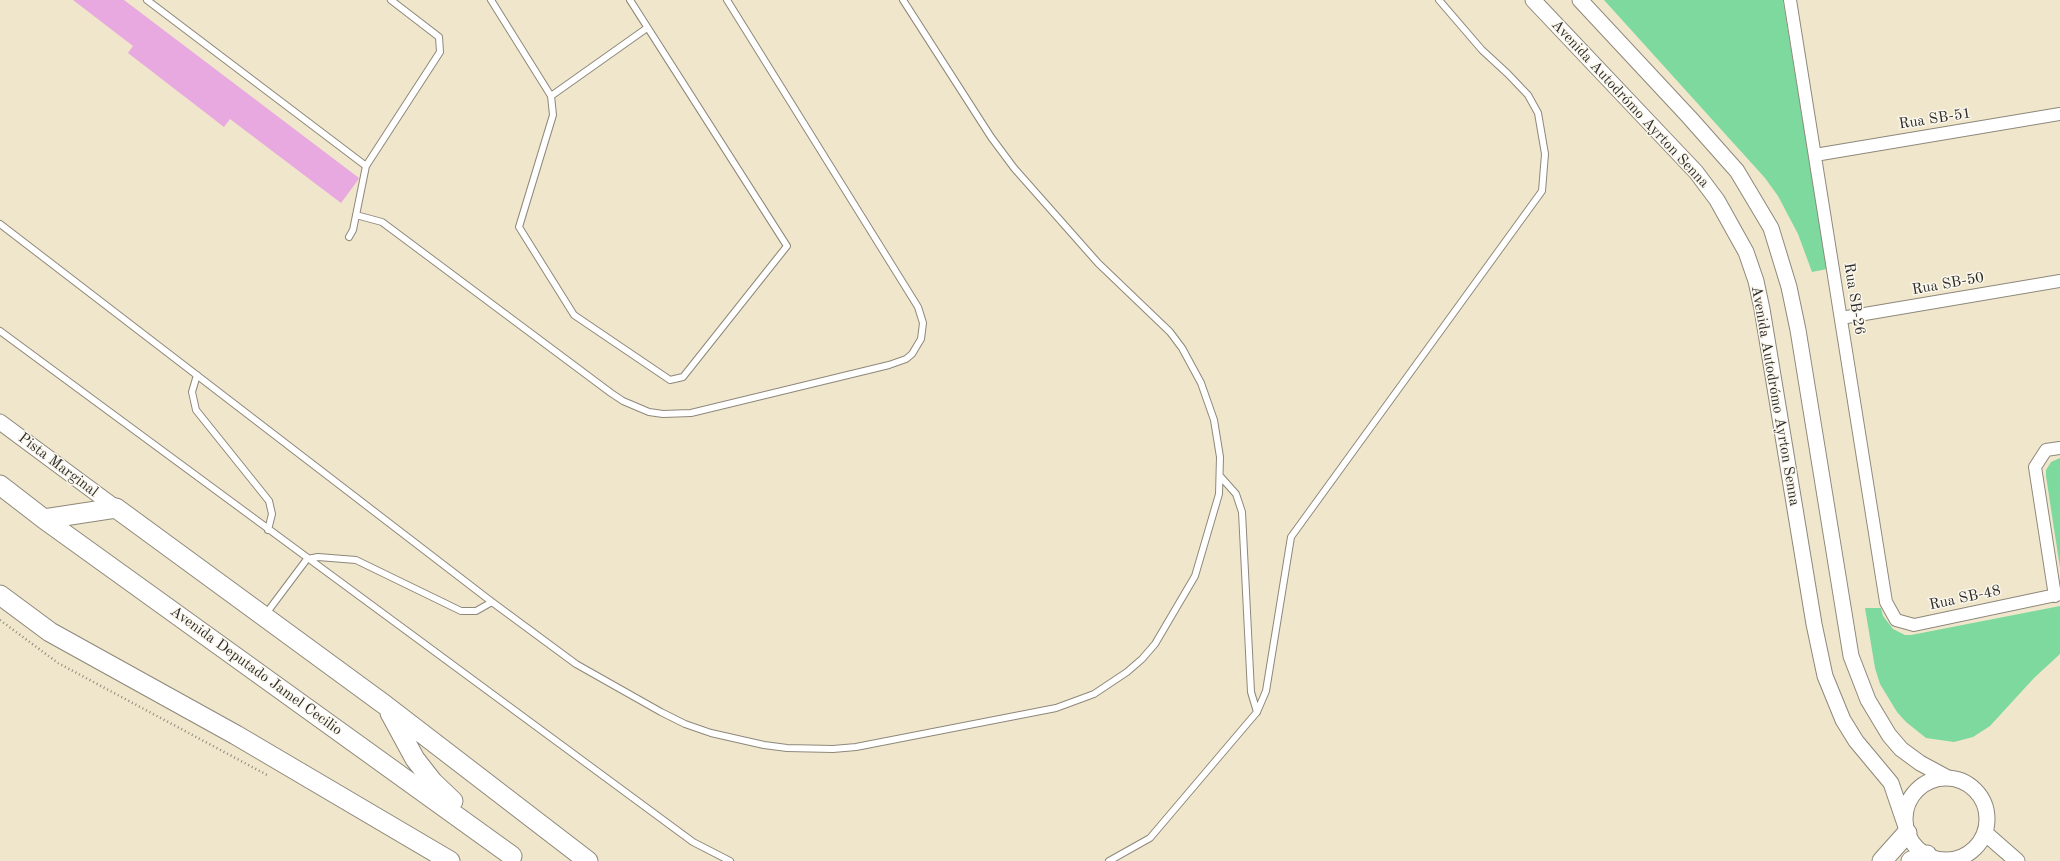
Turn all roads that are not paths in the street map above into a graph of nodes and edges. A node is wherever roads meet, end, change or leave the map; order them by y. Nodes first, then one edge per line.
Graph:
1 (147, 0) edge
2 (391, 0) edge
3 (491, 0) edge
4 (630, 0) edge
5 (727, 0) edge
6 (904, 0) edge
7 (1439, 0) edge
8 (1533, 0) edge
9 (1580, 0) edge
10 (1790, 0) edge
11 (647, 28) junction
12 (551, 96) junction
13 (2060, 114) edge
14 (1814, 155) junction
15 (366, 166) junction
16 (356, 215) junction
17 (0, 224) edge
18 (349, 237) dead end
19 (2060, 281) edge
20 (1841, 318) junction
21 (0, 331) edge
22 (197, 375) junction
23 (0, 422) edge
24 (2060, 448) edge
25 (1220, 476) junction
26 (0, 485) edge
27 (116, 508) junction
28 (44, 519) junction
29 (268, 530) junction
30 (307, 559) junction
31 (0, 595) edge
32 (2057, 595) edge
33 (492, 602) junction
34 (1886, 602) joint
35 (265, 615) junction
36 (385, 705) junction
37 (1257, 712) junction
38 (1946, 777) junction
39 (1906, 828) junction
40 (1985, 833) junction
41 (1919, 858) edge
42 (1968, 858) edge
43 (515, 859) edge
44 (450, 861) edge
45 (588, 861) edge
46 (730, 861) edge
47 (1109, 861) edge
48 (1882, 861) edge
49 (2017, 861) edge

1 - 15 lane
2 - 15 lane
3 - 12 lane
4 - 11 lane
5 - 16 lane
6 - 25 lane
7 - 37 lane
8 - 39 street, Avenida Autodrómo Ayrton Senna
9 - 38 street
10 - 14 street, Rua SB-26
11 - 12 lane
11 - 12 lane
13 - 14 street, Rua SB-51
14 - 20 street, Rua SB-26
15 - 16 lane
16 - 18 lane
17 - 22 lane
19 - 20 street, Rua SB-50
20 - 34 street, Rua SB-26
21 - 29 lane
22 - 29 lane
22 - 33 lane
23 - 27 street, Pista Marginal
24 - 32 street
25 - 33 lane
25 - 37 lane
26 - 28 highway, Avenida Deputado Jamel Cecilio
27 - 28 highway
27 - 35 highway
28 - 43 highway, Avenida Deputado Jamel Cecilio
29 - 30 lane
30 - 33 lane
30 - 35 lane
30 - 46 lane
31 - 44 highway
32 - 34 street, Rua SB-48
35 - 36 highway
36 - 43 highway
36 - 45 highway
37 - 47 lane
38 - 39 street
38 - 40 street
39 - 41 street
39 - 48 highway
40 - 42 street
40 - 49 street
41 - 42 street

